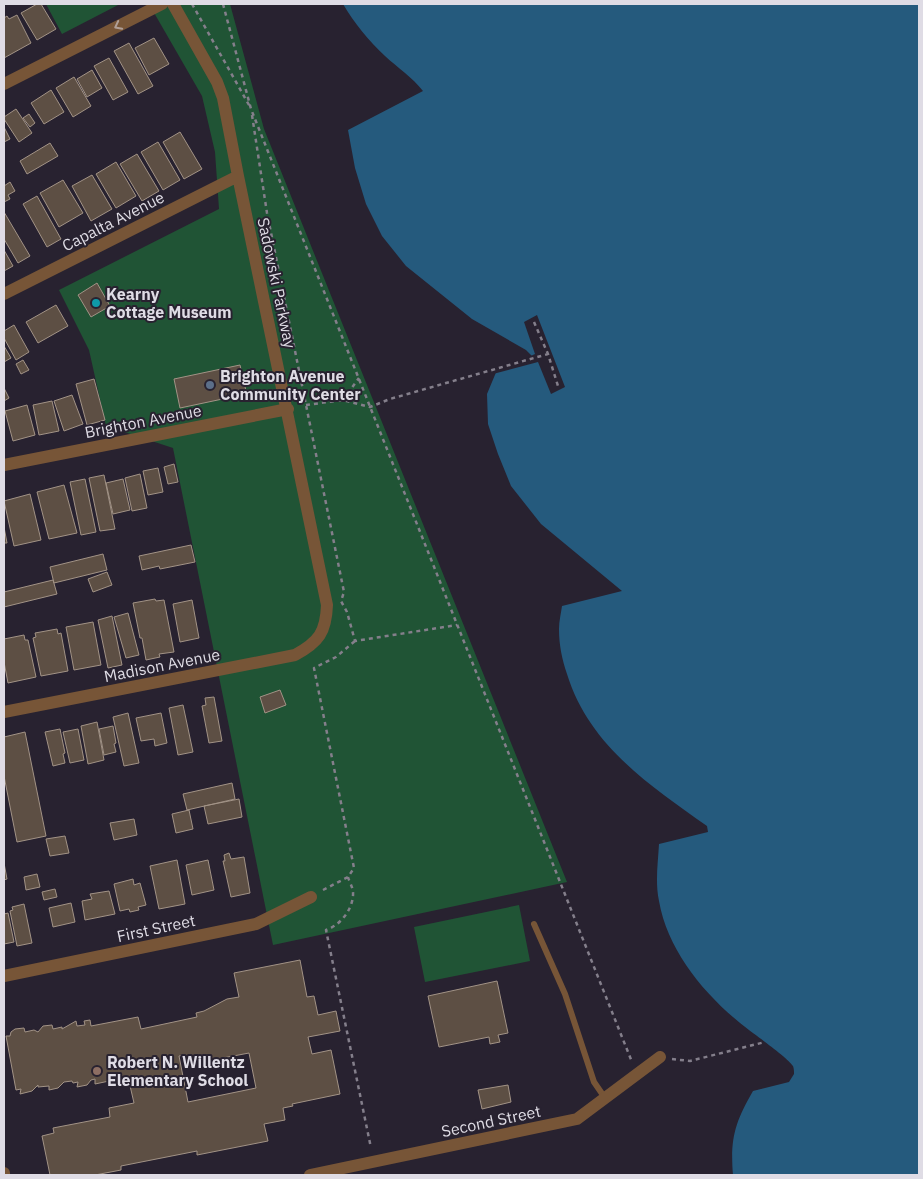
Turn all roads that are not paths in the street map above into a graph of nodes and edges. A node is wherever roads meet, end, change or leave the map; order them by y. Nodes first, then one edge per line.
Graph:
1 (162, 4) edge
2 (173, 4) edge
3 (4, 84) edge
4 (238, 176) junction
5 (4, 294) edge
6 (288, 409) junction
7 (4, 465) edge
8 (320, 636) joint
9 (4, 712) edge
10 (311, 897) road end
11 (534, 924) dead end
12 (4, 976) edge
13 (660, 1057) road end
14 (605, 1098) junction
15 (310, 1175) edge

1 -> 3 street
2 - 4 street, Sadowski Parkway
4 - 5 street, Capalta Avenue
4 - 6 street, Sadowski Parkway
6 - 7 street, Brighton Avenue
6 - 8 street, Sadowski Parkway
8 - 9 street, Madison Avenue
10 - 12 street, First Street
11 - 14 lane
13 - 14 street, Second Street
14 - 15 street, Second Street

